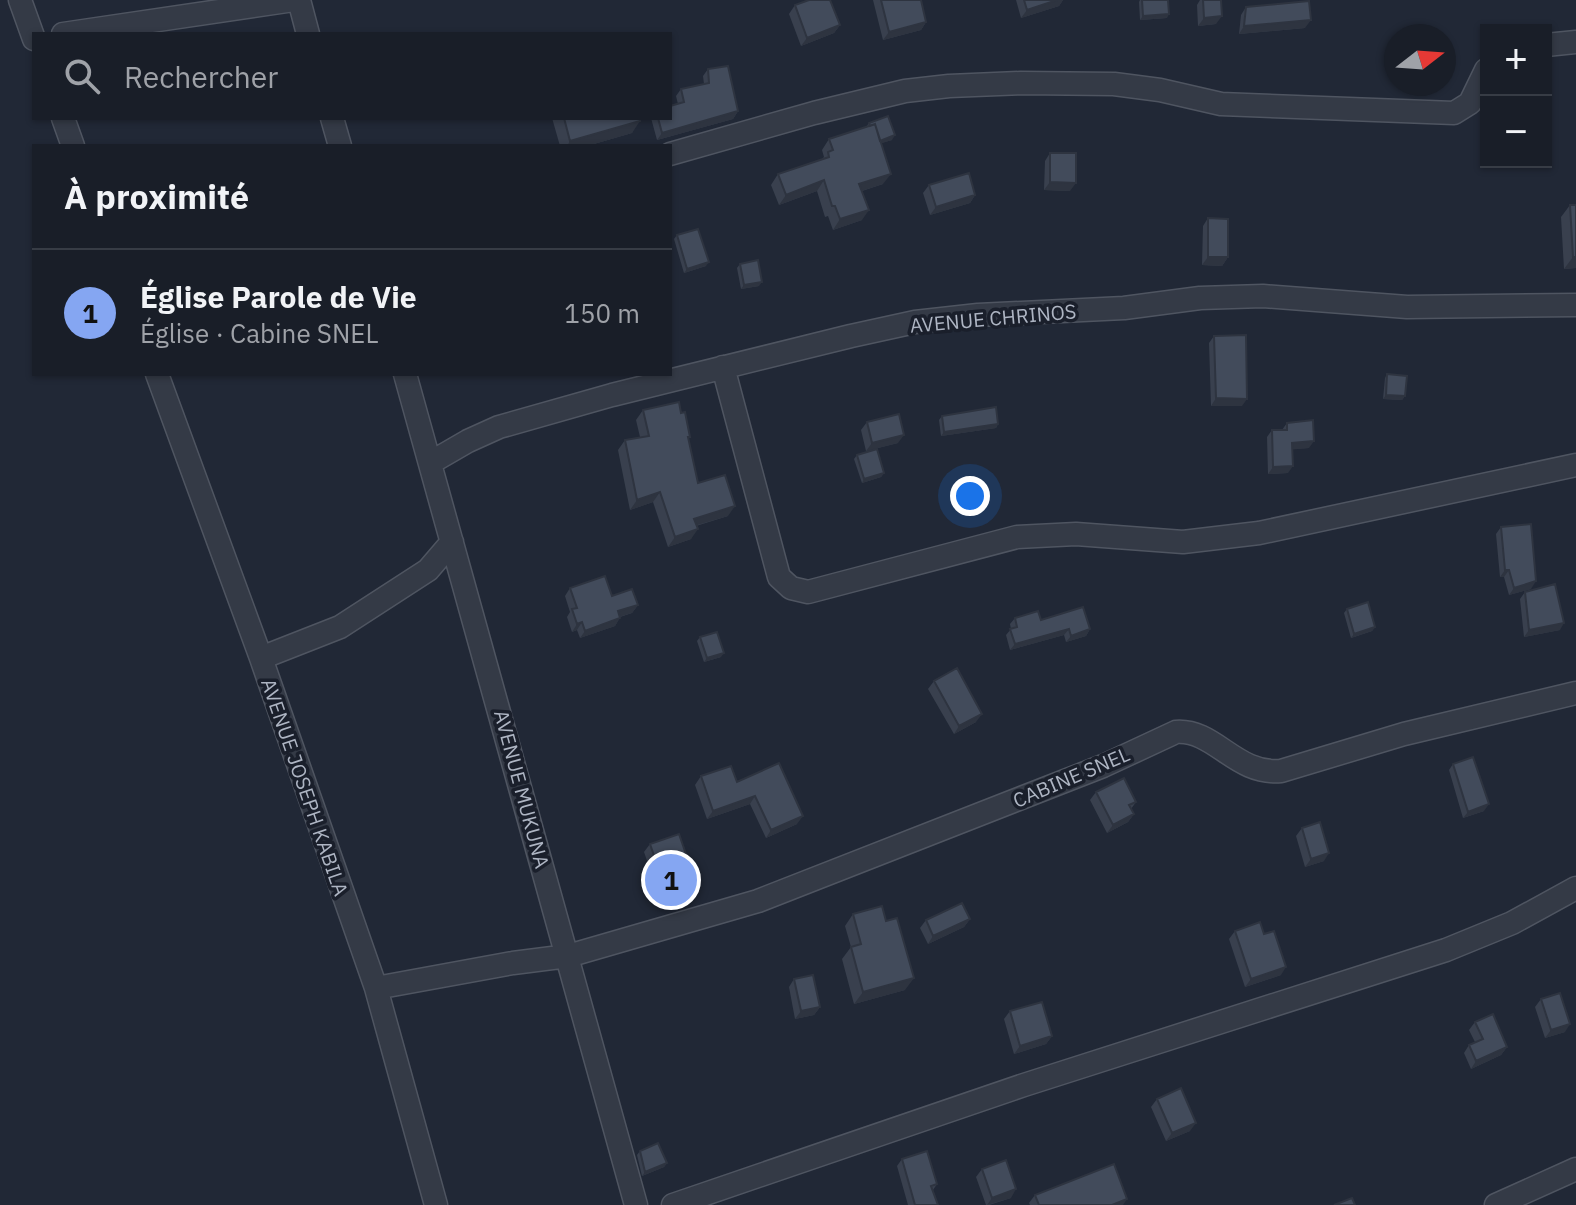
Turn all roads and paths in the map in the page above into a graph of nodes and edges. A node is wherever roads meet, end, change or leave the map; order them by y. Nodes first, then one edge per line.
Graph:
1 (20, 0) edge
2 (297, 0) edge
3 (77, 32) edge
4 (307, 32) edge
5 (32, 33) edge
6 (1576, 42) edge
7 (1552, 44) edge
8 (1480, 82) edge
9 (64, 120) edge
10 (333, 120) edge
11 (72, 144) edge
12 (339, 144) edge
13 (672, 153) edge
14 (1576, 305) edge
15 (723, 367) junction
16 (158, 376) edge
17 (406, 376) edge
18 (430, 463) junction
19 (1576, 465) edge
20 (452, 542) junction
21 (261, 658) junction
22 (1576, 693) edge
23 (1576, 888) edge
24 (568, 956) junction
25 (376, 988) junction
26 (1576, 1169) edge
27 (436, 1205) edge
28 (636, 1205) edge
29 (673, 1205) edge
30 (1496, 1205) edge

1 - 5 street
2 - 3 street
2 - 4 street
6 - 7 street
8 - 13 street
9 - 11 street
10 - 12 street
14 - 15 street, AVENUE CHRINOS
15 - 18 street, AVENUE CHRINOS
15 - 19 street
16 - 21 street, AVENUE JOSEPH KABILA
17 - 18 street, AVENUE MUKUNA
18 - 20 street, AVENUE MUKUNA
20 - 21 street
20 - 24 street, AVENUE MUKUNA
21 - 25 street, AVENUE JOSEPH KABILA
22 - 24 street, CABINE SNEL
23 - 29 street
24 - 25 street, CABINE SNEL
24 - 28 street, AVENUE MUKUNA
25 - 27 street, AVENUE JOSEPH KABILA
26 - 30 street

